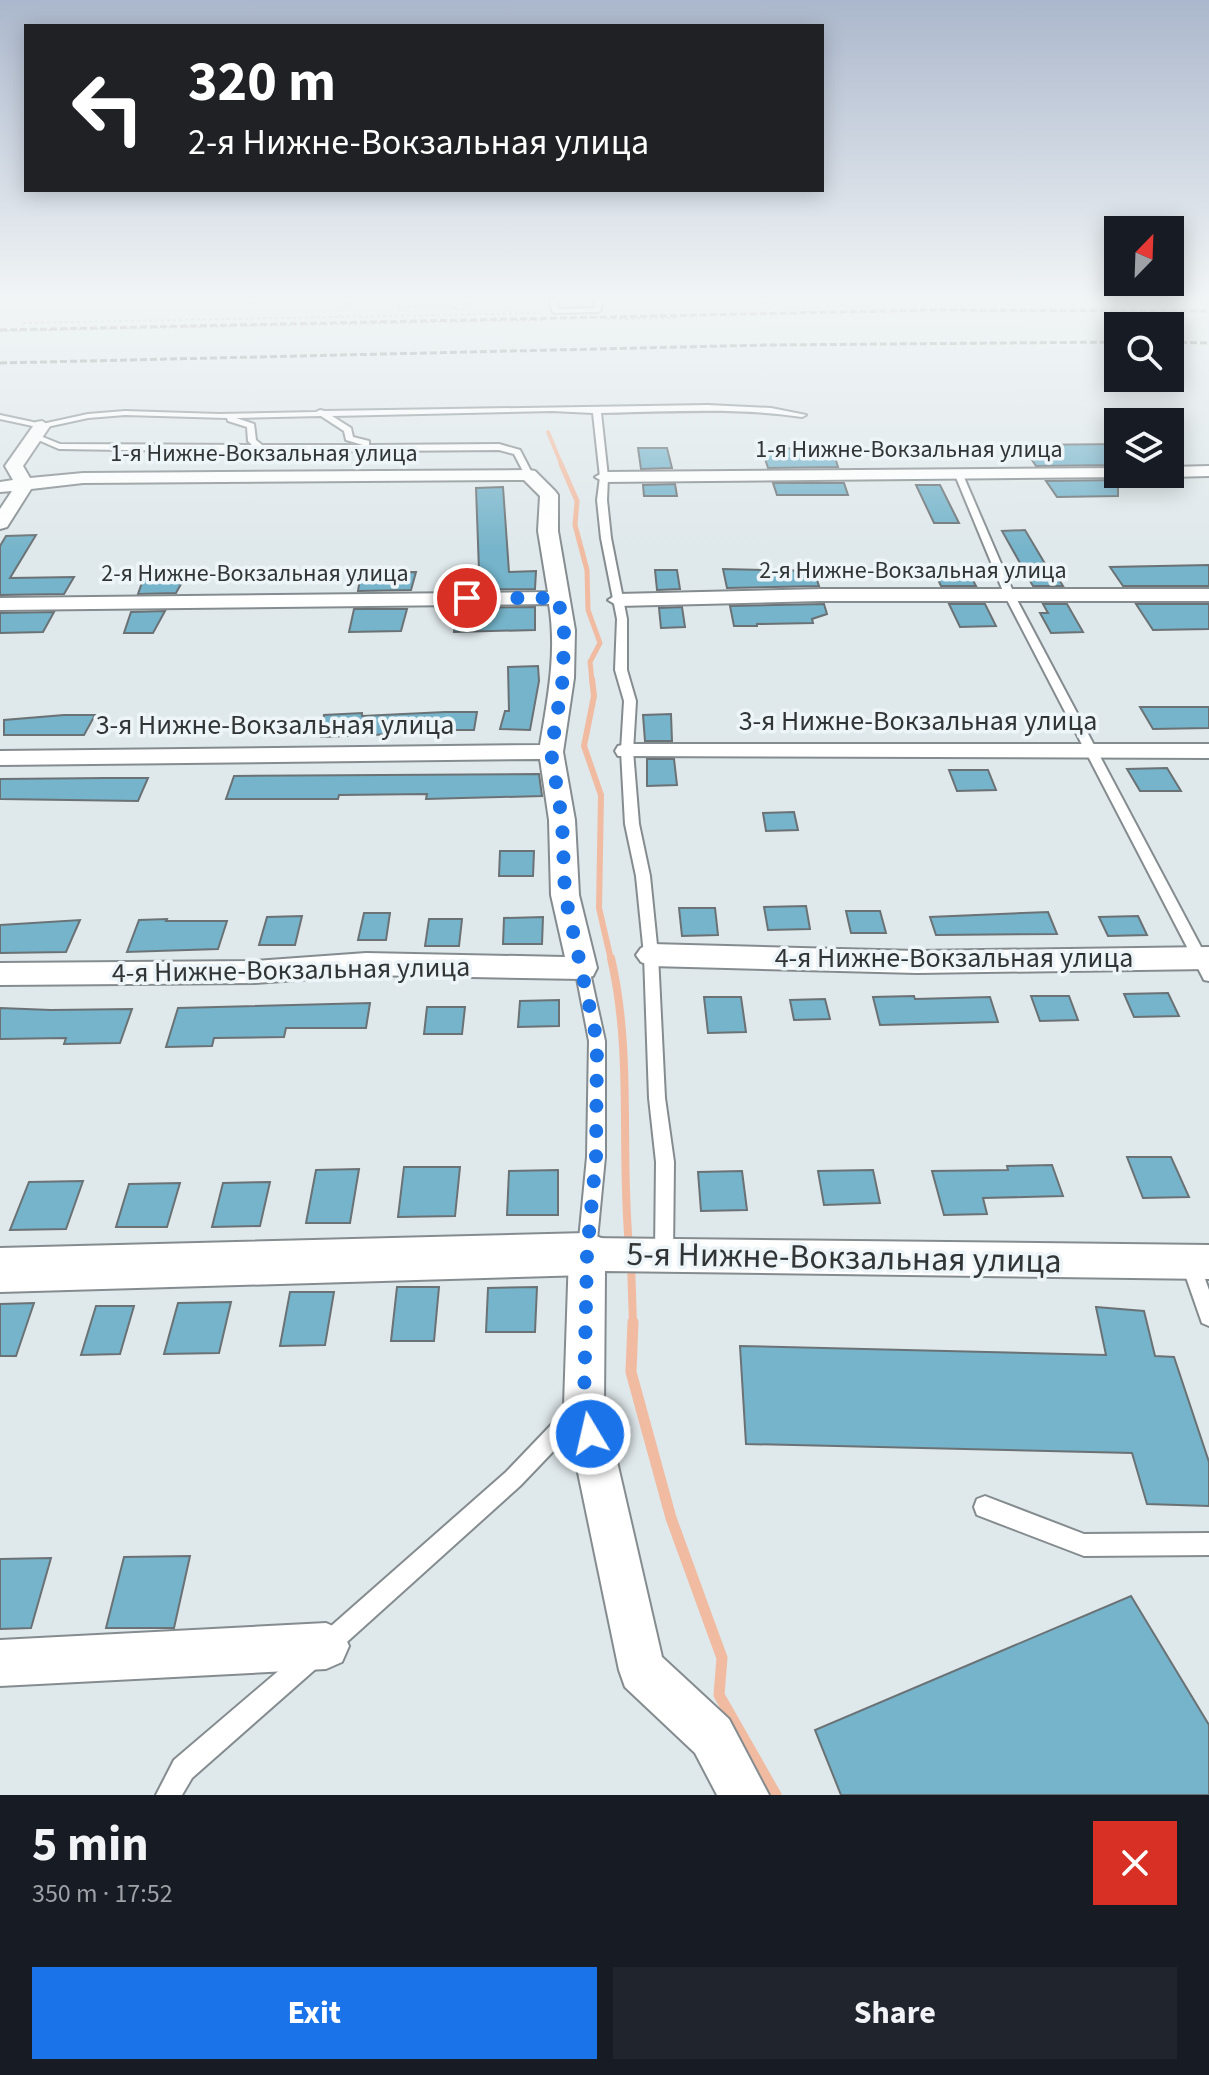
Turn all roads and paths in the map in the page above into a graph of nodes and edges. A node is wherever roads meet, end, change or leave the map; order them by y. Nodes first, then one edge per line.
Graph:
1 (319, 412) junction
2 (597, 413) junction
3 (802, 415) dead end
4 (219, 416) junction
5 (0, 417) edge
6 (37, 431) junction
7 (389, 447) junction
8 (261, 449) junction
9 (1209, 471) edge
10 (1184, 472) edge
11 (1104, 473) edge
12 (529, 475) junction
13 (959, 475) junction
14 (604, 477) junction
15 (25, 485) junction
16 (0, 487) edge
17 (0, 523) edge
18 (1209, 595) edge
19 (1010, 596) junction
20 (558, 598) junction
21 (618, 600) junction
22 (0, 604) edge
23 (1093, 750) junction
24 (627, 751) junction
25 (1209, 751) edge
26 (551, 752) junction
27 (0, 758) edge
28 (651, 955) junction
29 (1206, 964) edge
30 (582, 968) junction
31 (0, 974) edge
32 (587, 1254) junction
33 (664, 1254) junction
34 (1199, 1262) edge
35 (0, 1270) edge
36 (1209, 1317) edge
37 (584, 1405) junction
38 (985, 1507) dead end
39 (1209, 1544) edge
40 (326, 1646) junction
41 (0, 1663) edge
42 (168, 1795) edge
43 (744, 1795) edge

1 - 2 lane
1 - 4 lane
1 - 7 lane
2 - 3 lane
2 - 14 lane
4 - 6 lane
4 - 8 lane
5 - 6 lane
6 - 8 lane
6 - 15 street
7 - 8 lane
7 - 12 lane
9 - 10 street
11 - 13 street, 1-я Нижне-Вокзальная улица
12 - 15 street, 1-я Нижне-Вокзальная улица
12 - 20 street
13 - 14 street, 1-я Нижне-Вокзальная улица
13 - 19 lane
14 - 21 lane
15 - 16 street, 1-я Нижне-Вокзальная улица
15 - 17 street
18 - 19 street, 2-я Нижне-Вокзальная улица
19 - 21 street, 2-я Нижне-Вокзальная улица
19 - 23 lane
20 - 22 street, 2-я Нижне-Вокзальная улица
20 - 26 street
21 - 24 lane
23 - 24 street, 3-я Нижне-Вокзальная улица
23 - 25 street, 3-я Нижне-Вокзальная улица
23 - 29 lane
24 - 28 lane
26 - 27 street, 3-я Нижне-Вокзальная улица
26 - 30 street
28 - 29 street, 4-я Нижне-Вокзальная улица
28 - 33 lane
30 - 31 street, 4-я Нижне-Вокзальная улица
30 - 32 lane
32 - 33 street, 5-я Нижне-Вокзальная улица
32 - 35 street, 5-я Нижне-Вокзальная улица
32 - 37 street
33 - 34 street, 5-я Нижне-Вокзальная улица
34 - 36 lane
37 - 40 lane
37 - 43 street
38 - 39 lane
40 - 41 street
40 - 42 lane

